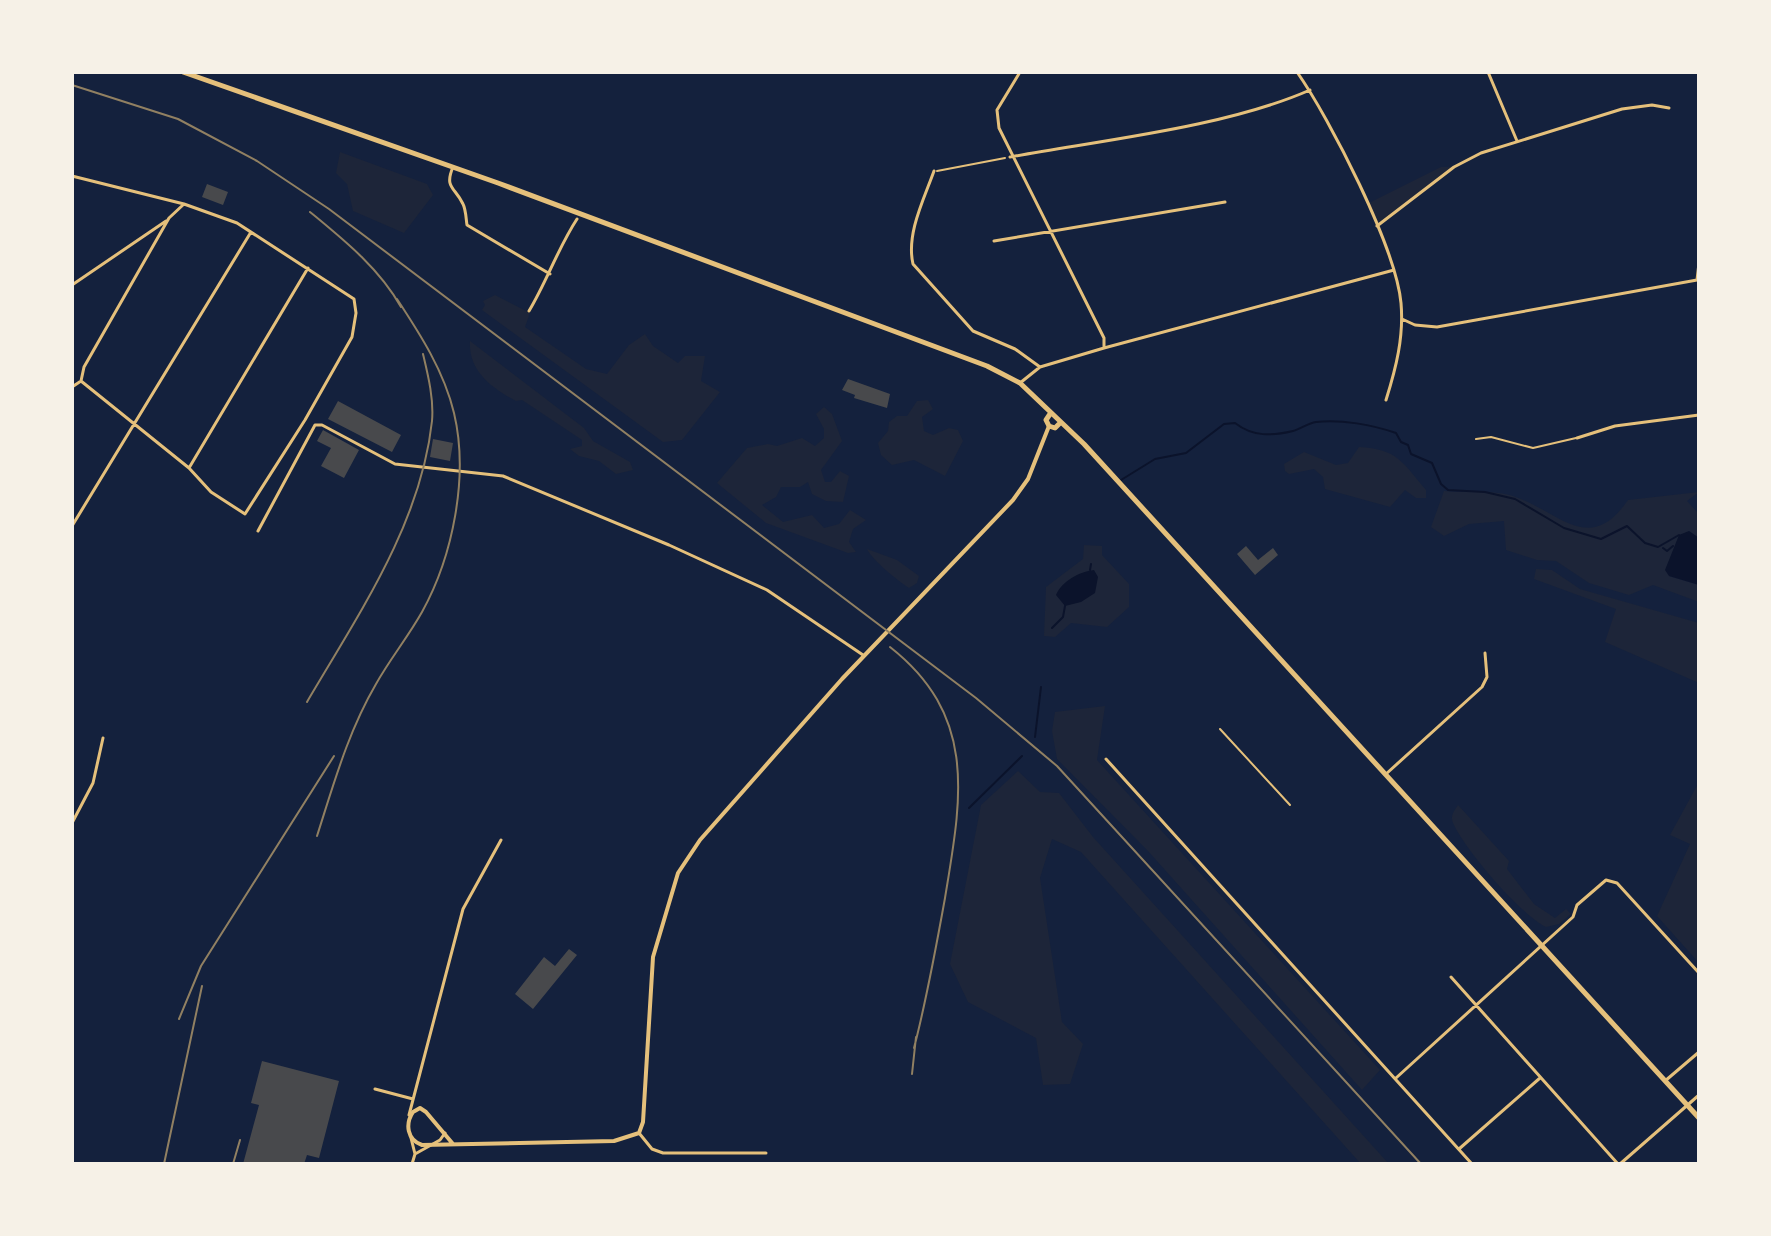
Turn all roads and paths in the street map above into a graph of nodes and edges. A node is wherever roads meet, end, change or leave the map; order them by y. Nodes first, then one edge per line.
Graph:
1 (183, 72) edge
2 (1020, 72) edge
3 (1297, 72) edge
4 (1488, 72) edge
5 (1310, 90) junction
6 (1669, 108) dead end
7 (1517, 141) junction
8 (1010, 157) junction
9 (453, 167) junction
10 (934, 171) joint
11 (73, 178) edge
12 (1225, 202) dead end
13 (184, 204) junction
14 (169, 218) junction
15 (577, 219) dead end
16 (1377, 226) junction
17 (1050, 230) junction
18 (251, 232) junction
19 (994, 241) dead end
20 (1699, 263) edge
21 (309, 268) junction
22 (1394, 270) junction
23 (550, 274) junction
24 (1697, 280) edge
25 (72, 285) edge
26 (529, 311) dead end
27 (1402, 319) junction
28 (1104, 348) junction
29 (1040, 367) junction
30 (81, 381) junction
31 (1020, 383) junction
32 (72, 387) edge
33 (1386, 400) dead end
34 (1050, 414) junction
35 (1699, 415) edge
36 (1060, 423) junction
37 (134, 425) junction
38 (1049, 426) junction
39 (1577, 438) joint
40 (1476, 439) dead end
41 (189, 468) junction
42 (72, 526) edge
43 (258, 531) dead end
44 (1485, 653) dead end
45 (863, 655) junction
46 (1220, 729) dead end
47 (103, 738) dead end
48 (1106, 759) dead end
49 (1385, 775) junction
50 (1290, 805) dead end
51 (72, 823) edge
52 (501, 840) dead end
53 (1541, 946) junction
54 (1699, 973) edge
55 (1451, 977) dead end
56 (1476, 1005) junction
57 (1699, 1052) edge
58 (1396, 1078) junction
59 (1540, 1078) junction
60 (1665, 1081) junction
61 (375, 1089) dead end
62 (1699, 1095) edge
63 (412, 1100) junction
64 (1687, 1106) junction
65 (420, 1108) junction
66 (409, 1118) junction
67 (1699, 1118) edge
68 (445, 1133) junction
69 (639, 1133) junction
70 (411, 1138) junction
71 (453, 1144) junction
72 (430, 1145) junction
73 (1459, 1149) junction
74 (766, 1153) dead end
75 (415, 1154) junction
76 (412, 1164) edge
77 (1472, 1164) edge
78 (1619, 1164) edge

1 - 9 main road
2 - 8 street
3 - 5 street
4 - 7 street
5 - 8 street
5 - 16 street
6 - 7 street
7 - 16 street
8 - 10 path
8 - 17 street
9 - 23 street
9 - 31 main road
10 - 29 street
11 - 13 street
12 - 17 street
13 - 14 street
13 - 18 street
14 - 25 street
14 - 30 street
15 - 23 street
16 - 22 street
17 - 19 street
17 - 28 street
18 - 21 street
18 - 37 street
20 - 24 street
21 - 41 street
21 - 41 street
22 - 27 street
22 - 28 street
23 - 26 street
24 - 27 street
27 - 33 street
28 - 29 street
29 - 31 street
30 - 32 street
30 - 37 street
31 - 34 main road
34 - 36 main road
34 - 38 main road
35 - 39 street
36 - 38 main road
36 - 49 main road
37 - 41 street
37 - 42 street
38 - 45 street
39 - 40 lane
43 - 45 street
44 - 49 street
45 - 69 street
46 - 50 lane
47 - 51 street
48 - 58 street
49 - 53 main road
52 - 63 street
53 - 54 street
53 - 56 street
53 - 60 main road
55 - 56 street
56 - 58 street
56 - 59 street
57 - 60 street
58 - 73 street
59 - 73 street
59 - 78 street
60 - 64 main road
61 - 63 street
62 - 64 street
63 - 65 street
63 - 66 street
64 - 67 main road
64 - 78 street
65 - 66 street
65 - 68 street
66 - 70 street
68 - 71 street
68 - 72 street
69 - 71 street
69 - 74 street
70 - 72 street
70 - 75 street
71 - 72 street
72 - 75 street
73 - 77 street
75 - 76 street

